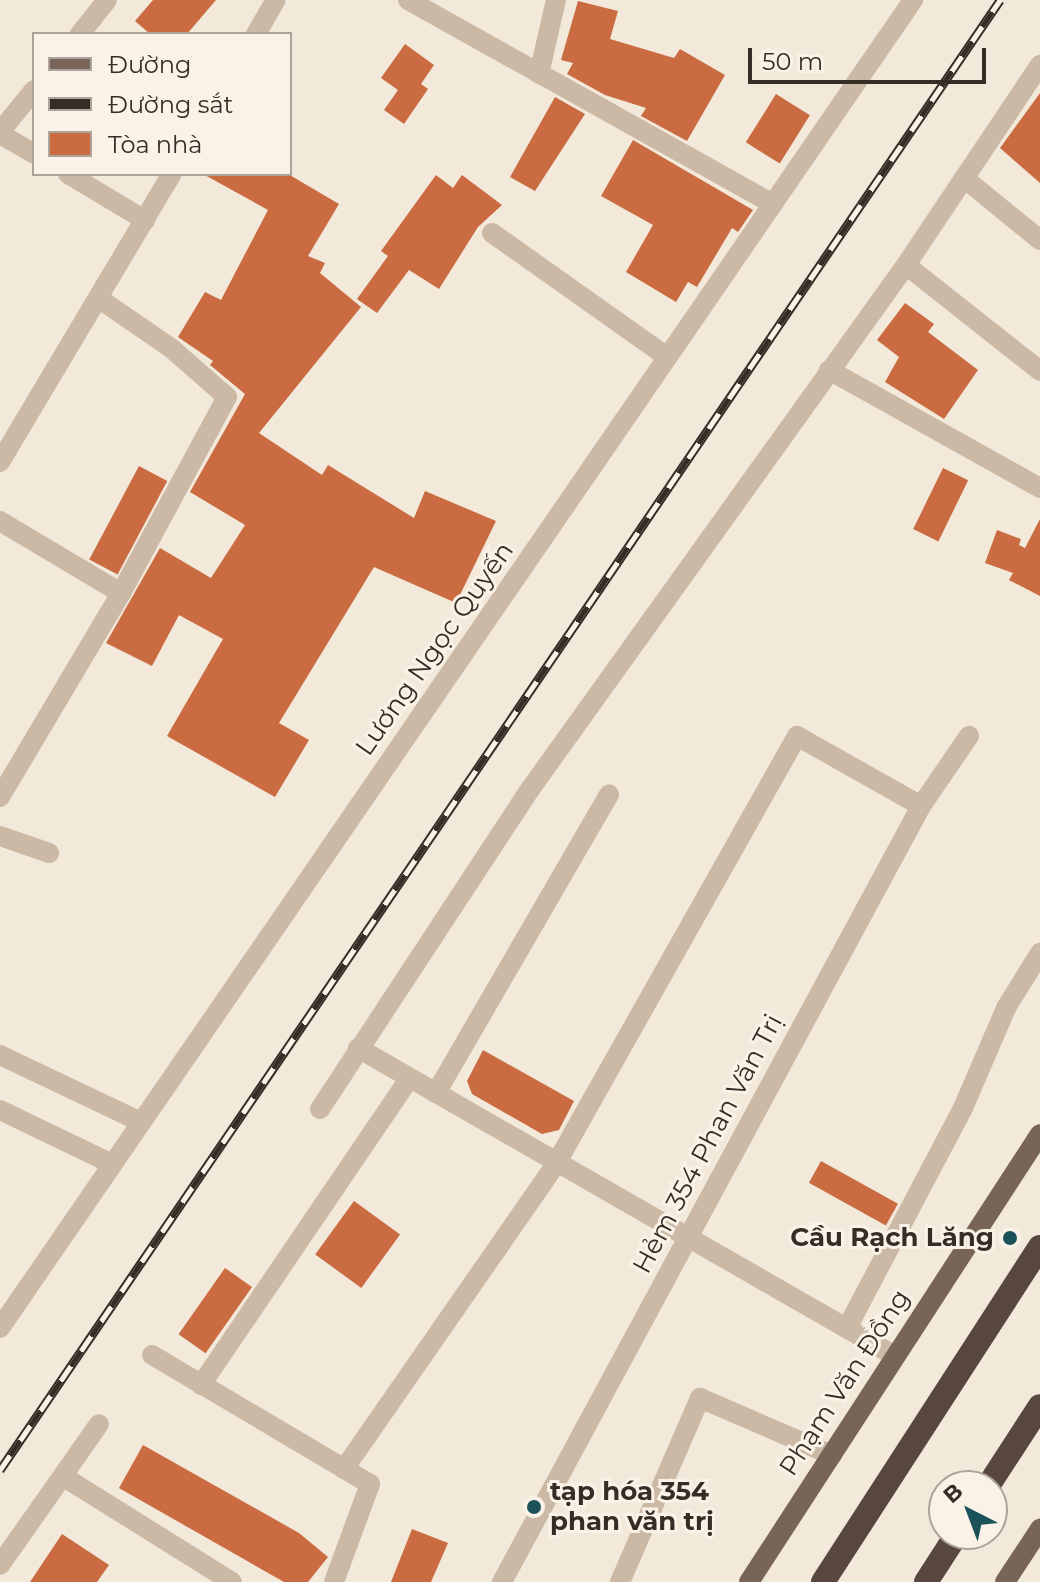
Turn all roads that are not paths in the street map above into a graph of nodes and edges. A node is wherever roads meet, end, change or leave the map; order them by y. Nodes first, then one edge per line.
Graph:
1 (107, 0) edge
2 (276, 0) edge
3 (408, 0) edge
4 (556, 0) edge
5 (913, 0) edge
6 (82, 32) edge
7 (257, 32) edge
8 (1040, 65) edge
9 (539, 74) junction
10 (32, 93) edge
11 (0, 133) edge
12 (32, 153) edge
13 (71, 176) edge
14 (171, 176) edge
15 (964, 178) junction
16 (773, 204) junction
17 (145, 220) junction
18 (492, 233) dead end
19 (1040, 240) edge
20 (906, 265) junction
21 (98, 298) junction
22 (667, 357) junction
23 (829, 370) junction
24 (1040, 371) edge
25 (0, 462) edge
26 (1040, 488) edge
27 (0, 521) edge
28 (121, 593) junction
29 (969, 736) dead end
30 (609, 795) dead end
31 (0, 797) edge
32 (921, 806) junction
33 (0, 836) edge
34 (49, 853) dead end
35 (1040, 953) edge
36 (358, 1048) junction
37 (0, 1055) edge
38 (410, 1078) junction
39 (436, 1093) junction
40 (320, 1109) dead end
41 (0, 1110) edge
42 (141, 1122) junction
43 (1040, 1134) edge
44 (557, 1162) junction
45 (112, 1164) junction
46 (687, 1237) junction
47 (1040, 1247) edge
48 (3, 1318) edge
49 (847, 1328) junction
50 (152, 1355) dead end
51 (895, 1356) junction
52 (201, 1385) junction
53 (1040, 1406) edge
54 (99, 1424) dead end
55 (832, 1455) junction
56 (344, 1469) junction
57 (998, 1470) edge
58 (64, 1477) junction
59 (1040, 1529) edge
60 (947, 1550) edge
61 (0, 1565) edge
62 (232, 1582) edge
63 (334, 1582) edge
64 (502, 1582) edge
65 (620, 1582) edge
66 (749, 1582) edge
67 (823, 1582) edge
68 (926, 1582) edge
69 (1005, 1582) edge

1 - 6 street
2 - 7 street
3 - 9 street
4 - 9 street
5 - 16 street, Lương Ngọc Quyến
8 - 15 street
9 - 16 street
10 - 11 street
11 - 12 street
13 - 17 street
14 - 17 street
15 - 19 street
15 - 20 street
16 - 22 street, Lương Ngọc Quyến
17 - 21 street
18 - 22 street
20 - 23 street
20 - 24 street
21 - 25 street
21 - 28 street
22 - 42 street, Lương Ngọc Quyến
23 - 26 street
23 - 36 street
27 - 28 street
28 - 31 street
29 - 32 street, Hẻm 354 Phan Văn Trị
30 - 39 street
32 - 44 street
32 - 46 street, Hẻm 354 Phan Văn Trị
33 - 34 street
35 - 49 street, Phạm Văn Đồng
36 - 38 street
36 - 40 street
37 - 42 street
38 - 39 street
38 - 52 street
39 - 44 street
41 - 45 street
42 - 45 street, Lương Ngọc Quyến
43 - 51 main road, Phạm Văn Đồng
44 - 46 street
44 - 56 street
45 - 48 street, Lương Ngọc Quyến
46 - 49 street
46 - 64 street, Hẻm 354 Phan Văn Trị
47 - 67 highway
49 - 51 street
50 - 52 street
51 - 55 main road, Phạm Văn Đồng
52 - 56 street
53 - 57 highway
54 - 58 street
55 - 65 street
55 - 66 main road, Phạm Văn Đồng
56 - 63 street
58 - 61 street
58 - 62 street
59 - 69 main road
60 - 68 highway

